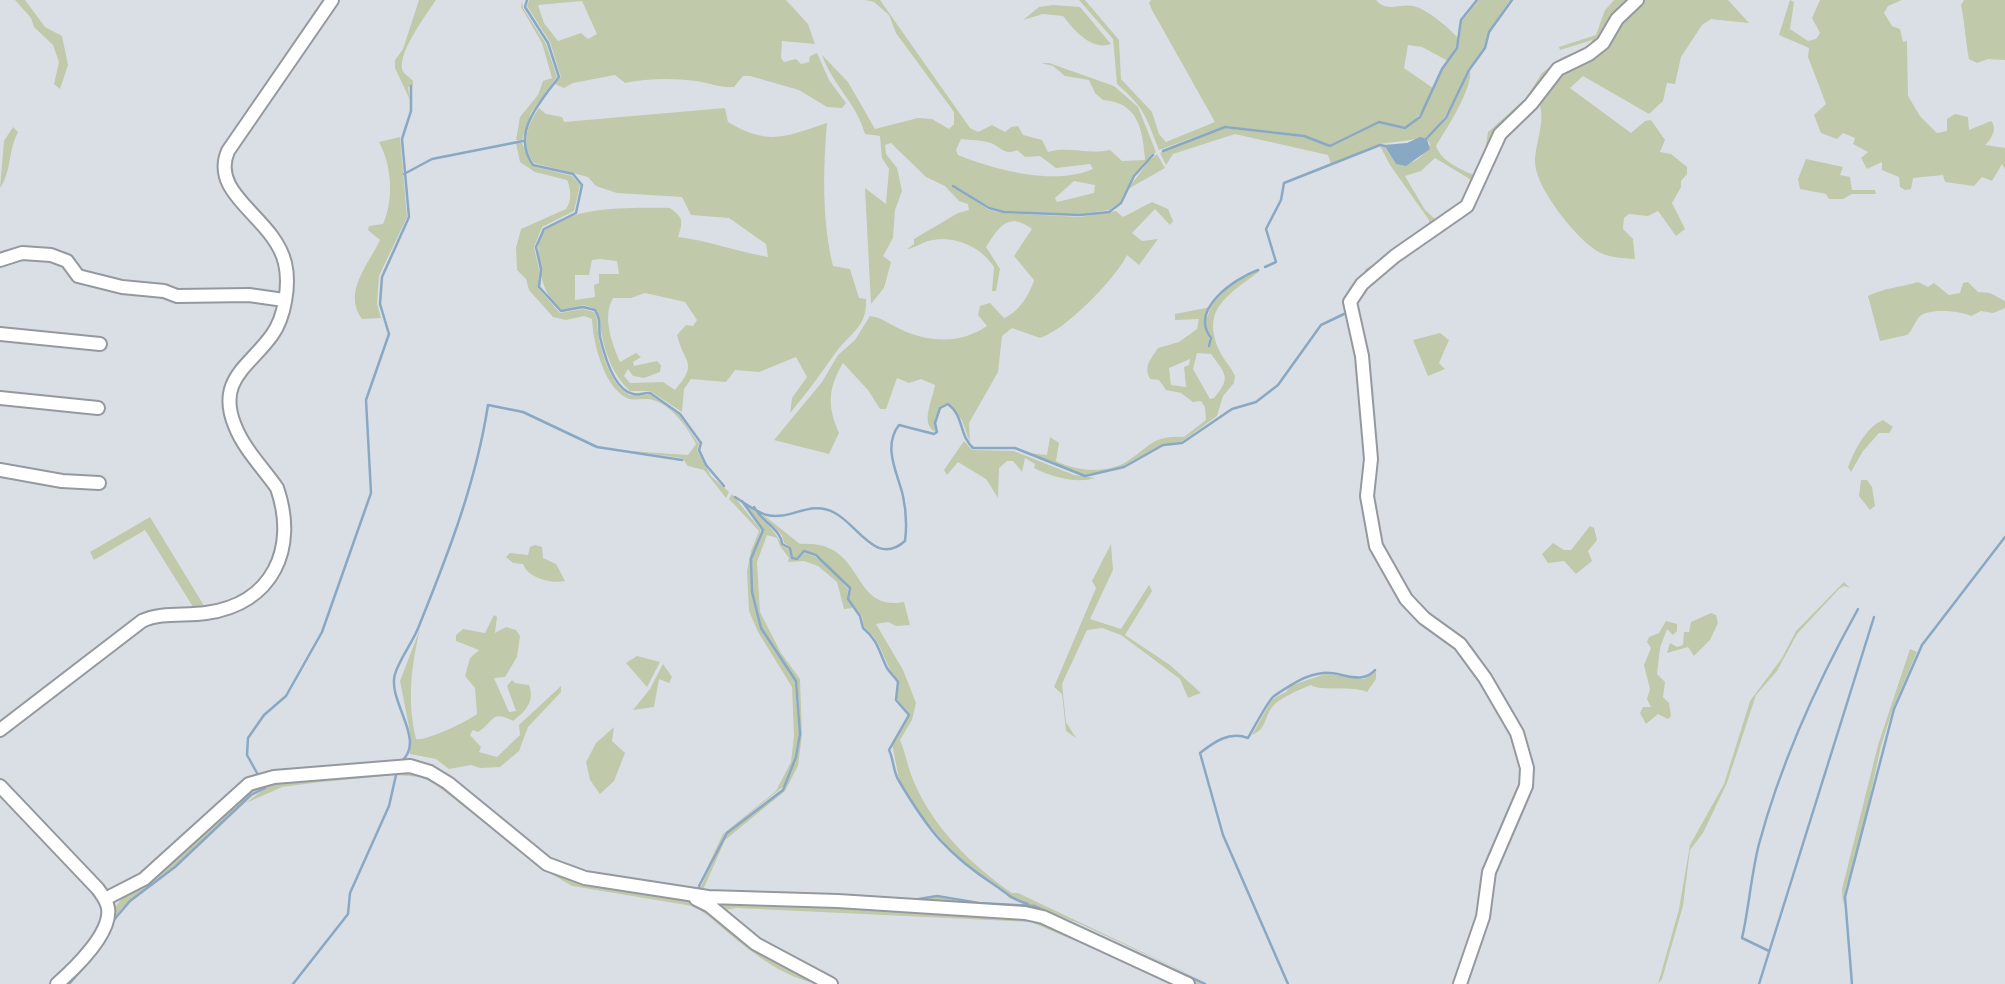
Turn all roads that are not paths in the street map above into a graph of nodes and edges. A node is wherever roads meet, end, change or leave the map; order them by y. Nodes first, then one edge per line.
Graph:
1 (332, 0) edge
2 (1637, 0) edge
3 (0, 260) edge
4 (284, 300) junction
5 (0, 334) edge
6 (100, 344) dead end
7 (0, 398) edge
8 (98, 408) dead end
9 (0, 470) edge
10 (99, 483) dead end
11 (0, 730) edge
12 (0, 786) edge
13 (679, 893) junction
14 (105, 899) junction
15 (57, 984) edge
16 (831, 984) edge
17 (1188, 984) edge
18 (1460, 984) edge

1 - 4 street
2 - 18 street
3 - 4 street
4 - 11 street
5 - 6 street
7 - 8 street
9 - 10 street
12 - 14 street
13 - 14 street
13 - 16 street
13 - 17 street
14 - 15 street

